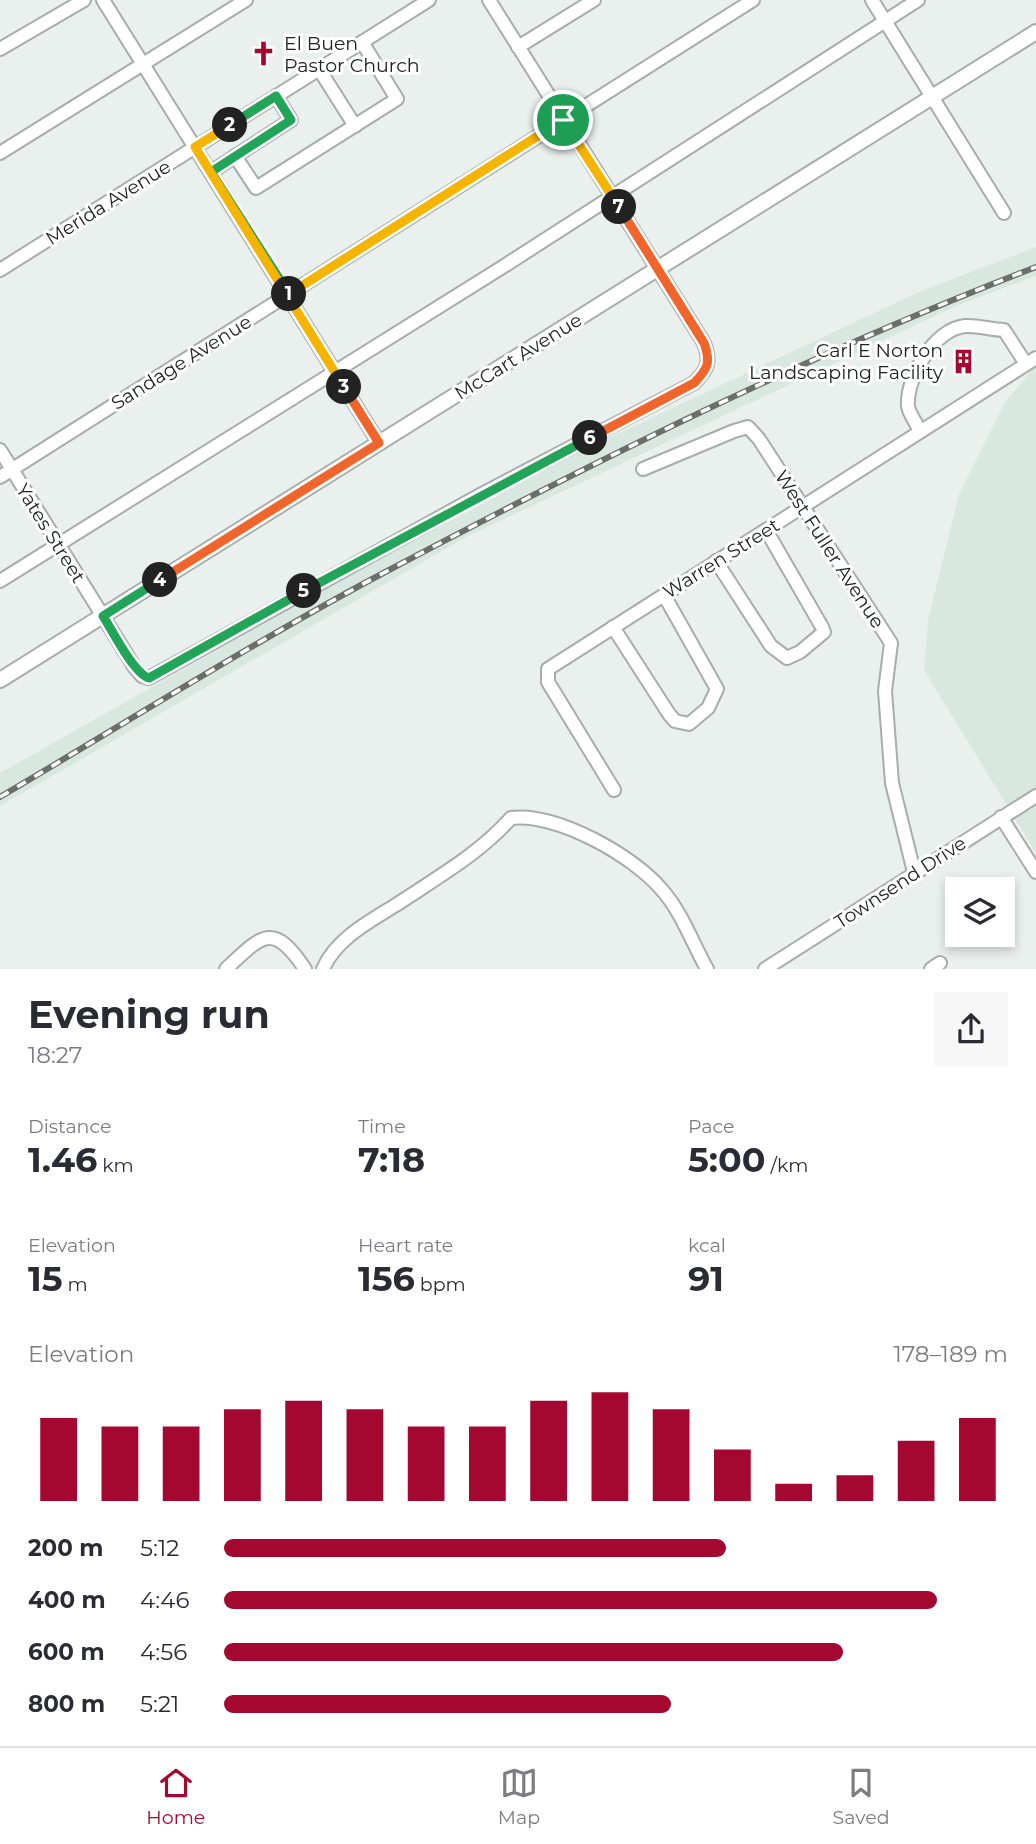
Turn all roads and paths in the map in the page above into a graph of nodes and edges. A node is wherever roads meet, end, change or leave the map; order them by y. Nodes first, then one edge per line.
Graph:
1 (84, 0) edge
2 (103, 0) edge
3 (246, 0) edge
4 (429, 0) edge
5 (489, 0) edge
6 (594, 0) edge
7 (753, 0) edge
8 (872, 0) edge
9 (918, 0) edge
10 (885, 20) junction
11 (1036, 32) edge
12 (362, 42) junction
13 (518, 47) junction
14 (0, 49) edge
15 (143, 65) junction
16 (319, 69) junction
17 (276, 96) junction
18 (932, 97) junction
19 (563, 120) junction
20 (355, 126) junction
21 (195, 147) junction
22 (0, 153) edge
23 (235, 156) junction
24 (211, 172) junction
25 (611, 194) junction
26 (1004, 214) dead end
27 (658, 268) junction
28 (0, 270) edge
29 (288, 295) junction
30 (1031, 361) edge
31 (334, 369) junction
32 (920, 431) junction
33 (379, 443) junction
34 (0, 450) edge
35 (643, 469) dead end
36 (12, 470) junction
37 (0, 477) edge
38 (803, 506) junction
39 (766, 530) junction
40 (58, 544) junction
41 (716, 561) junction
42 (0, 581) edge
43 (664, 595) junction
44 (103, 616) junction
45 (613, 627) junction
46 (0, 680) edge
47 (614, 790) dead end
48 (1036, 796) edge
49 (1001, 817) junction
50 (914, 872) junction
51 (1036, 872) edge
52 (226, 969) edge
53 (305, 969) edge
54 (323, 969) edge
55 (707, 969) edge
56 (765, 969) edge

1 - 14 street
2 - 15 street
3 - 15 street
4 - 12 street, Merida Avenue
5 - 13 street
6 - 13 street
7 - 19 street, Sandage Avenue
8 - 10 street
9 - 10 street
10 - 18 street
10 - 25 street
11 - 18 main road, McCart Avenue
12 - 16 street, Merida Avenue
12 - 20 street
13 - 19 street
15 - 21 street
15 - 22 street
16 - 17 street, Merida Avenue
16 - 20 street
17 - 21 street, Merida Avenue
17 - 23 street
18 - 26 street
18 - 27 main road, McCart Avenue
19 - 25 street
19 - 29 street, Sandage Avenue
20 - 23 street
21 - 24 street
21 - 28 street, Merida Avenue
23 - 24 street
24 - 29 street
25 - 27 street
25 - 31 street
27 - 33 main road, McCart Avenue
27 - 44 street, Yates Street
29 - 31 street
29 - 36 street, Sandage Avenue
30 - 32 street, Warren Street
30 - 32 street
31 - 33 street
31 - 40 street
32 - 38 street, Warren Street
33 - 44 main road, McCart Avenue
34 - 36 street, Yates Street
35 - 38 street, West Fuller Avenue
36 - 37 street, Sandage Avenue
36 - 40 street, Yates Street
38 - 39 street, Warren Street
38 - 50 street, West Fuller Avenue
39 - 41 street, Warren Street
39 - 41 street
40 - 42 street
40 - 44 street, Yates Street
41 - 43 street, Warren Street
43 - 45 street, Warren Street
43 - 45 street
44 - 46 main road, McCart Avenue
45 - 47 street, Warren Street
48 - 49 street, Townsend Drive
49 - 50 street, Townsend Drive
49 - 51 street
50 - 56 street, Townsend Drive
52 - 53 street
54 - 55 street

